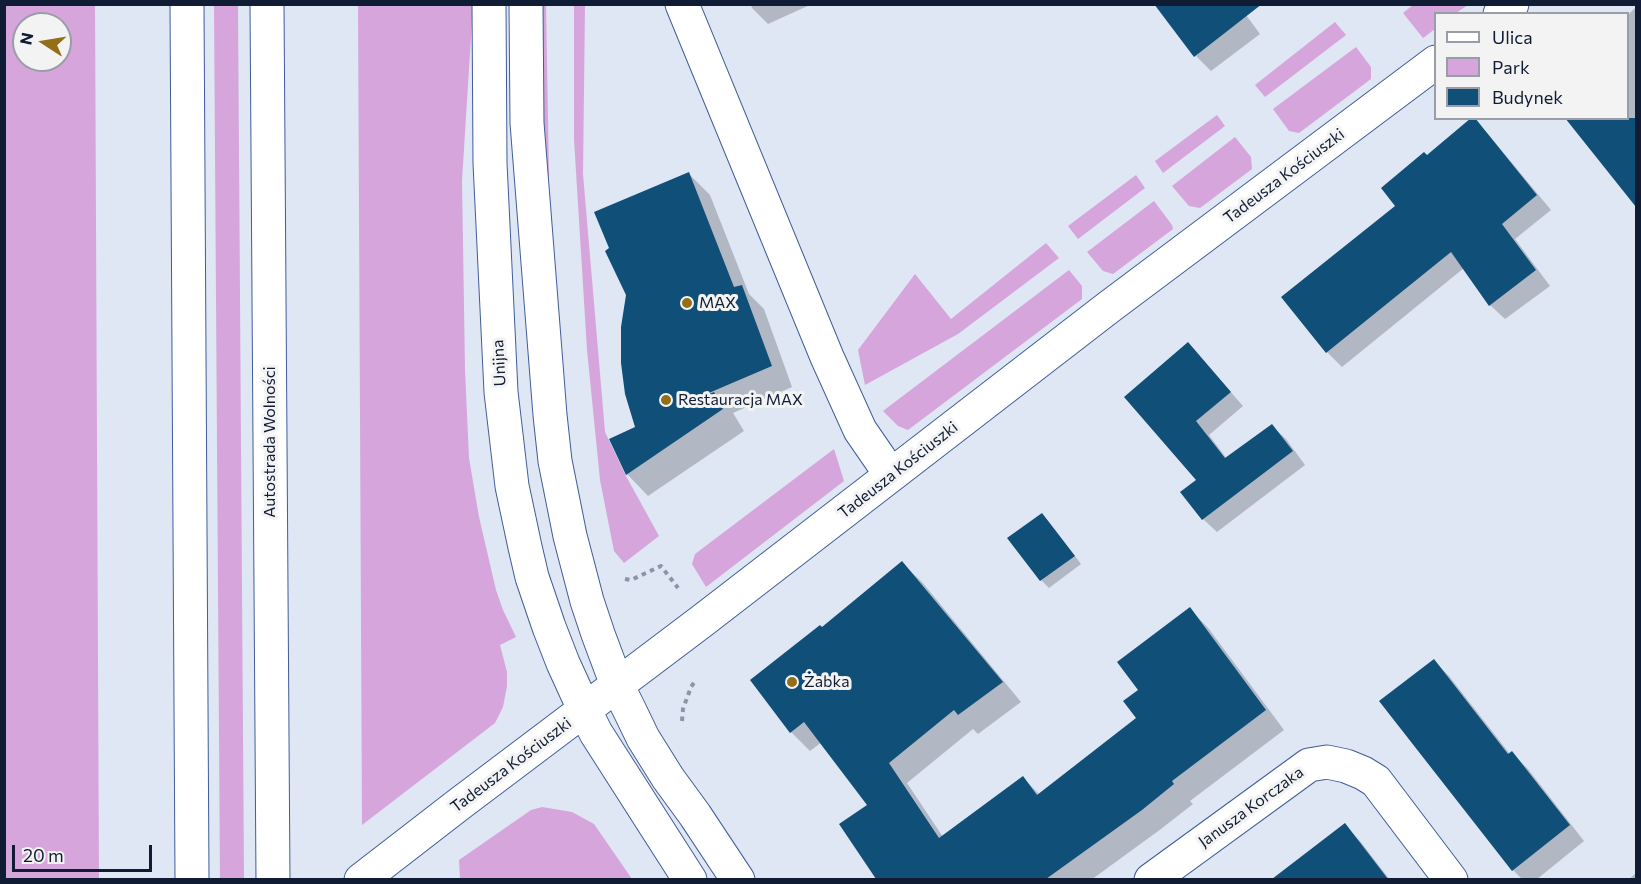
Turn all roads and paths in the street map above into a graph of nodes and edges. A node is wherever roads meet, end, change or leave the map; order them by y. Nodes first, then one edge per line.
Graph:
1 (187, 4) edge
2 (267, 4) edge
3 (489, 4) edge
4 (526, 4) edge
5 (682, 4) edge
6 (1434, 63) edge
7 (891, 475) junction
8 (661, 566) dead end
9 (681, 592) dead end
10 (697, 679) dead end
11 (617, 685) junction
12 (584, 710) junction
13 (682, 727) dead end
14 (192, 879) edge
15 (273, 879) edge
16 (361, 879) edge
17 (690, 879) edge
18 (738, 879) edge
19 (1151, 879) edge
20 (1451, 879) edge

1 - 14 main road
2 - 15 main road, Autostrada Wolności
3 - 12 main road, Unijna
4 - 11 main road
5 - 7 main road
6 - 7 main road, Tadeusza Kościuszki
7 - 11 main road, Tadeusza Kościuszki
8 - 9 path
10 - 13 path
11 - 12 main road, Tadeusza Kościuszki
11 - 18 main road
12 - 16 main road, Tadeusza Kościuszki
12 - 17 main road, Unijna
19 - 20 main road, Janusza Korczaka

